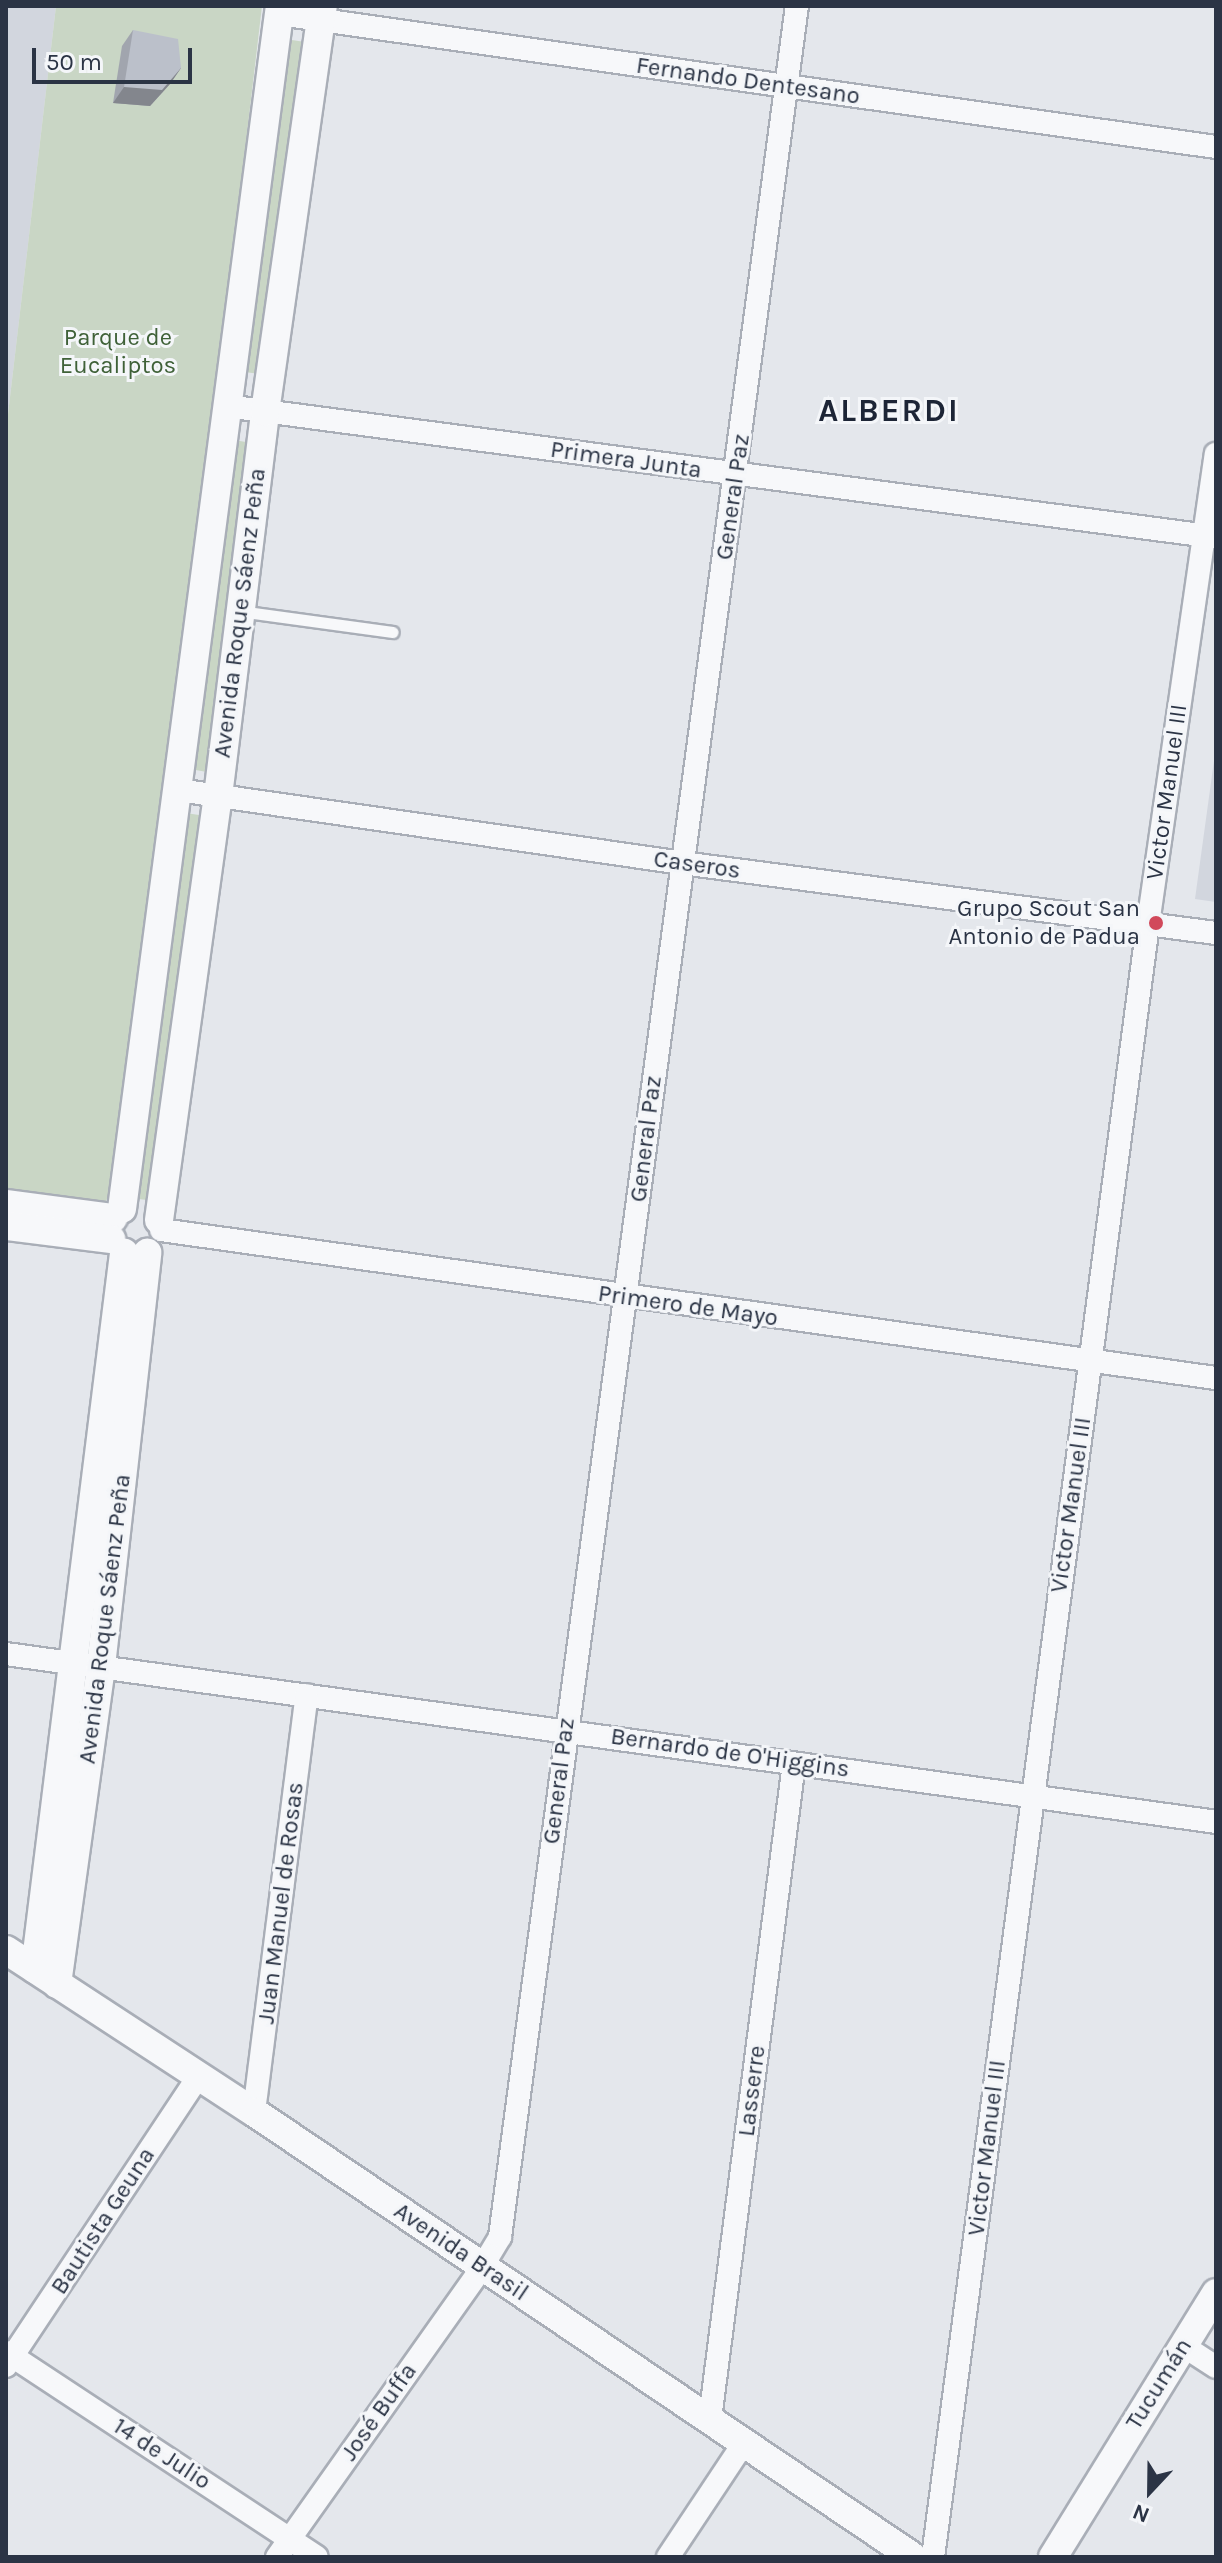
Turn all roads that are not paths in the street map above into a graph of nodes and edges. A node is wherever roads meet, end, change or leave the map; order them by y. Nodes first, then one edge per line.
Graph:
1 (797, 6) edge
2 (280, 10) edge
3 (323, 13) edge
4 (786, 86) junction
5 (1216, 147) edge
6 (226, 406) junction
7 (265, 412) junction
8 (1216, 454) edge
9 (736, 474) junction
10 (1210, 536) edge
11 (239, 611) junction
12 (393, 632) dead end
13 (178, 790) junction
14 (218, 796) junction
15 (682, 863) junction
16 (1148, 924) junction
17 (1216, 933) edge
18 (6, 1204) edge
19 (6, 1226) edge
20 (134, 1232) junction
21 (625, 1298) junction
22 (1091, 1361) junction
23 (1216, 1378) edge
24 (6, 1654) edge
25 (88, 1665) junction
26 (307, 1695) junction
27 (565, 1730) junction
28 (794, 1763) junction
29 (1033, 1795) junction
30 (1216, 1822) edge
31 (6, 1950) edge
32 (46, 1977) junction
33 (199, 2075) junction
34 (254, 2112) junction
35 (482, 2267) junction
36 (1216, 2293) edge
37 (1182, 2345) junction
38 (8, 2358) edge
39 (1216, 2367) edge
40 (710, 2419) junction
41 (743, 2444) junction
42 (283, 2548) edge
43 (317, 2557) edge
44 (668, 2557) edge
45 (913, 2557) edge
46 (933, 2557) edge
47 (1053, 2557) edge

1 - 4 street, General Paz
2 - 3 street, Fernando Dentesano
2 - 6 street, Avenida Roque Sáenz Peña
3 - 4 street, Fernando Dentesano
3 - 7 street, Avenida Roque Sáenz Peña
4 - 5 street, Fernando Dentesano
4 - 9 street, General Paz
6 - 7 street, Primera Junta
6 - 13 street, Avenida Roque Sáenz Peña
7 - 9 street, Primera Junta
7 - 11 street, Avenida Roque Sáenz Peña
8 - 10 street, Victor Manuel III
9 - 10 street, Primera Junta
9 - 15 street, General Paz
10 - 16 street, Victor Manuel III
11 - 12 lane
11 - 14 street, Avenida Roque Sáenz Peña
13 - 14 street, Caseros
13 - 20 street, Avenida Roque Sáenz Peña
14 - 15 street, Caseros
14 - 20 street, Avenida Roque Sáenz Peña
15 - 16 street, Caseros
15 - 21 street, General Paz
16 - 17 street, Caseros
16 - 22 street, Victor Manuel III
18 - 20 street, Primero de Mayo
19 - 20 street, Primero de Mayo
20 - 21 street, Primero de Mayo
20 - 25 street, Avenida Roque Sáenz Peña
21 - 22 street, Primero de Mayo
21 - 27 street, General Paz
22 - 23 street, Primero de Mayo
22 - 29 street, Victor Manuel III
24 - 25 street, Bernardo de O'Higgins
25 - 26 street, Bernardo de O'Higgins
25 - 32 street, Avenida Roque Sáenz Peña
26 - 27 street, Bernardo de O'Higgins
26 - 34 street, Juan Manuel de Rosas
27 - 28 street, Bernardo de O'Higgins
27 - 35 street, General Paz
28 - 29 street, Bernardo de O'Higgins
28 - 40 street, Lasserre
29 - 30 street, Bernardo de O'Higgins
29 - 46 street, Victor Manuel III
31 - 32 street, Avenida Brasil
32 - 33 street, Avenida Brasil
33 - 34 street, Avenida Brasil
33 - 38 street, Bautista Geuna
34 - 35 street, Avenida Brasil
35 - 40 street, Avenida Brasil
35 - 42 street, José Buffa
36 - 37 street, Tucumán
37 - 39 street
37 - 47 street, Tucumán
38 - 42 street, 14 de Julio
40 - 41 street, Avenida Brasil
41 - 44 street
41 - 45 street, Avenida Brasil
42 - 43 street, 14 de Julio

